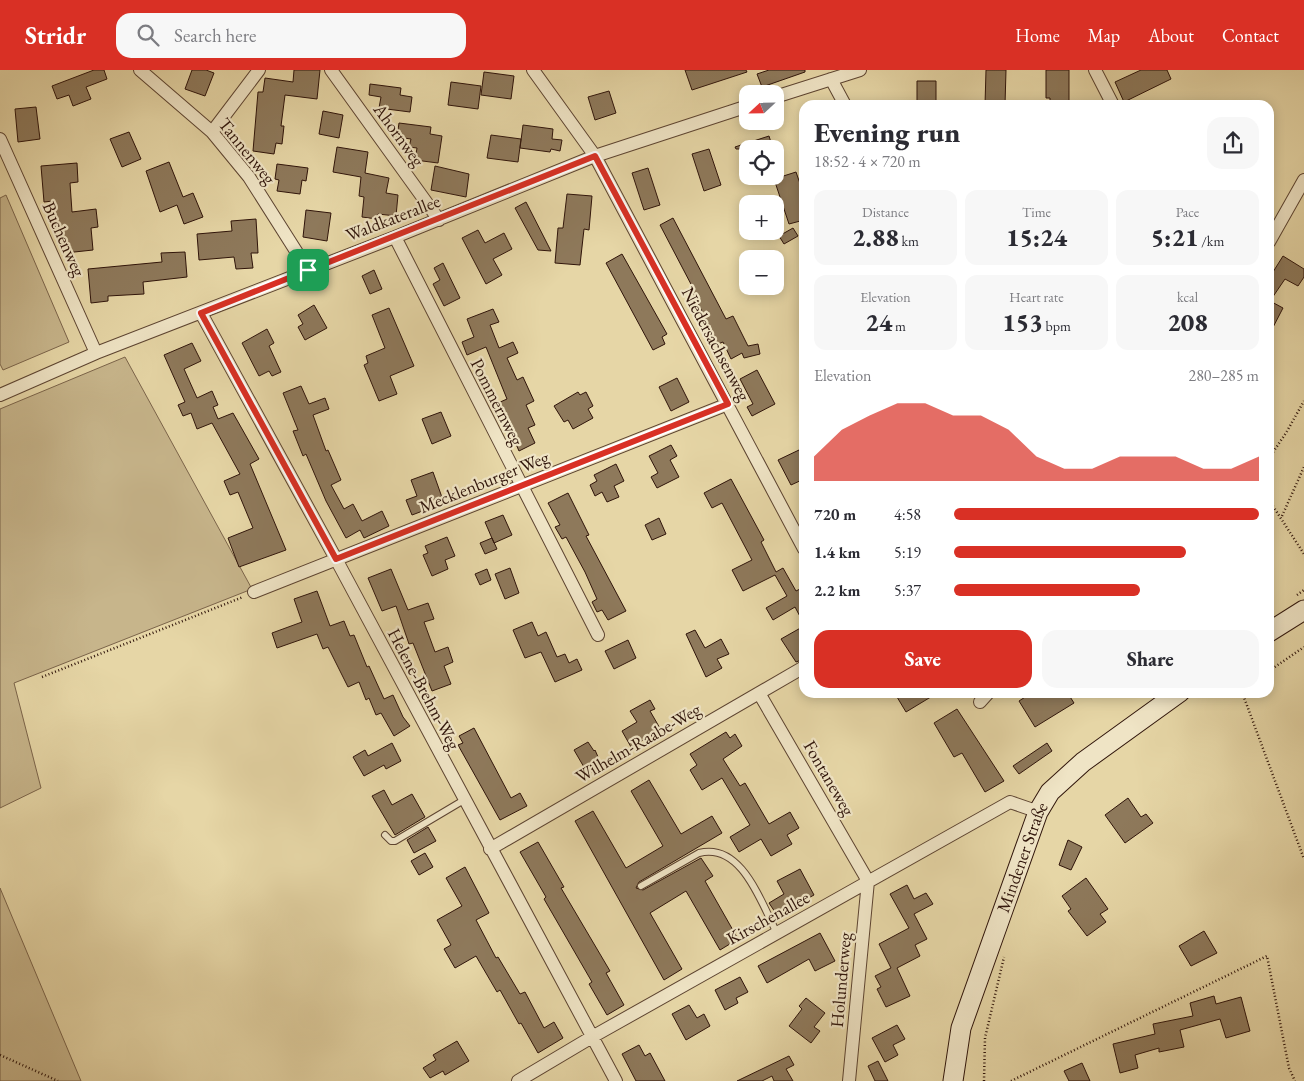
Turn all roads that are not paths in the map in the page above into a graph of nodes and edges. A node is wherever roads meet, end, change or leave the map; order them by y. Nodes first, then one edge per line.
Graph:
1 (140, 70) edge
2 (259, 70) edge
3 (331, 70) edge
4 (533, 70) edge
5 (860, 70) edge
6 (1095, 70) edge
7 (831, 79) junction
8 (784, 94) edge
9 (842, 100) edge
10 (1110, 100) edge
11 (739, 109) edge
12 (212, 132) junction
13 (0, 139) edge
14 (595, 156) junction
15 (1304, 180) edge
16 (439, 220) junction
17 (1274, 233) edge
18 (394, 238) junction
19 (308, 270) junction
20 (201, 313) junction
21 (96, 353) junction
22 (0, 394) edge
23 (728, 404) junction
24 (520, 486) junction
25 (799, 528) edge
26 (336, 559) junction
27 (254, 592) road end
28 (1304, 610) edge
29 (1274, 629) edge
30 (598, 635) dead end
31 (799, 670) edge
32 (759, 693) junction
33 (1182, 698) edge
34 (464, 800) junction
35 (1039, 812) junction
36 (385, 835) dead end
37 (490, 849) junction
38 (868, 881) junction
39 (641, 886) dead end
40 (777, 933) junction
41 (592, 1037) junction
42 (518, 1081) edge
43 (616, 1081) edge
44 (849, 1081) edge
45 (953, 1081) edge

1 - 12 street, Tannenweg
2 - 12 street
3 - 16 street, Ahornweg
4 - 14 street, Niedersachsenweg
5 - 7 street
6 - 10 street
7 - 8 street
7 - 9 street
11 - 14 street, Waldkaterallee
12 - 19 street, Tannenweg
13 - 21 street, Buchenweg
14 - 16 street, Waldkaterallee
14 - 23 street, Niedersachsenweg
15 - 17 street
16 - 18 street, Waldkaterallee
18 - 19 street, Waldkaterallee
18 - 24 street, Pommernweg
19 - 20 street, Waldkaterallee
20 - 21 street, Waldkaterallee
20 - 26 street, Helene-Brehm-Weg
21 - 22 street, Waldkaterallee
23 - 24 street, Mecklenburger Weg
23 - 25 street, Niedersachsenweg
24 - 26 street, Mecklenburger Weg
24 - 30 street, Pommernweg
26 - 27 street, Mecklenburger Weg
26 - 34 street, Helene-Brehm-Weg
28 - 29 main road
31 - 32 street, Wilhelm-Raabe-Weg
32 - 37 street, Wilhelm-Raabe-Weg
32 - 38 street, Fontaneweg
33 - 35 main road, Mindener Straße
34 - 36 lane
34 - 37 street, Helene-Brehm-Weg
35 - 38 street, Kirschenallee
35 - 45 main road, Mindener Straße
37 - 41 street, Helene-Brehm-Weg
38 - 40 street, Kirschenallee
38 - 44 street, Holunderweg
39 - 40 lane
40 - 41 street, Kirschenallee
41 - 42 street, Kirschenallee
41 - 43 street, Helene-Brehm-Weg

